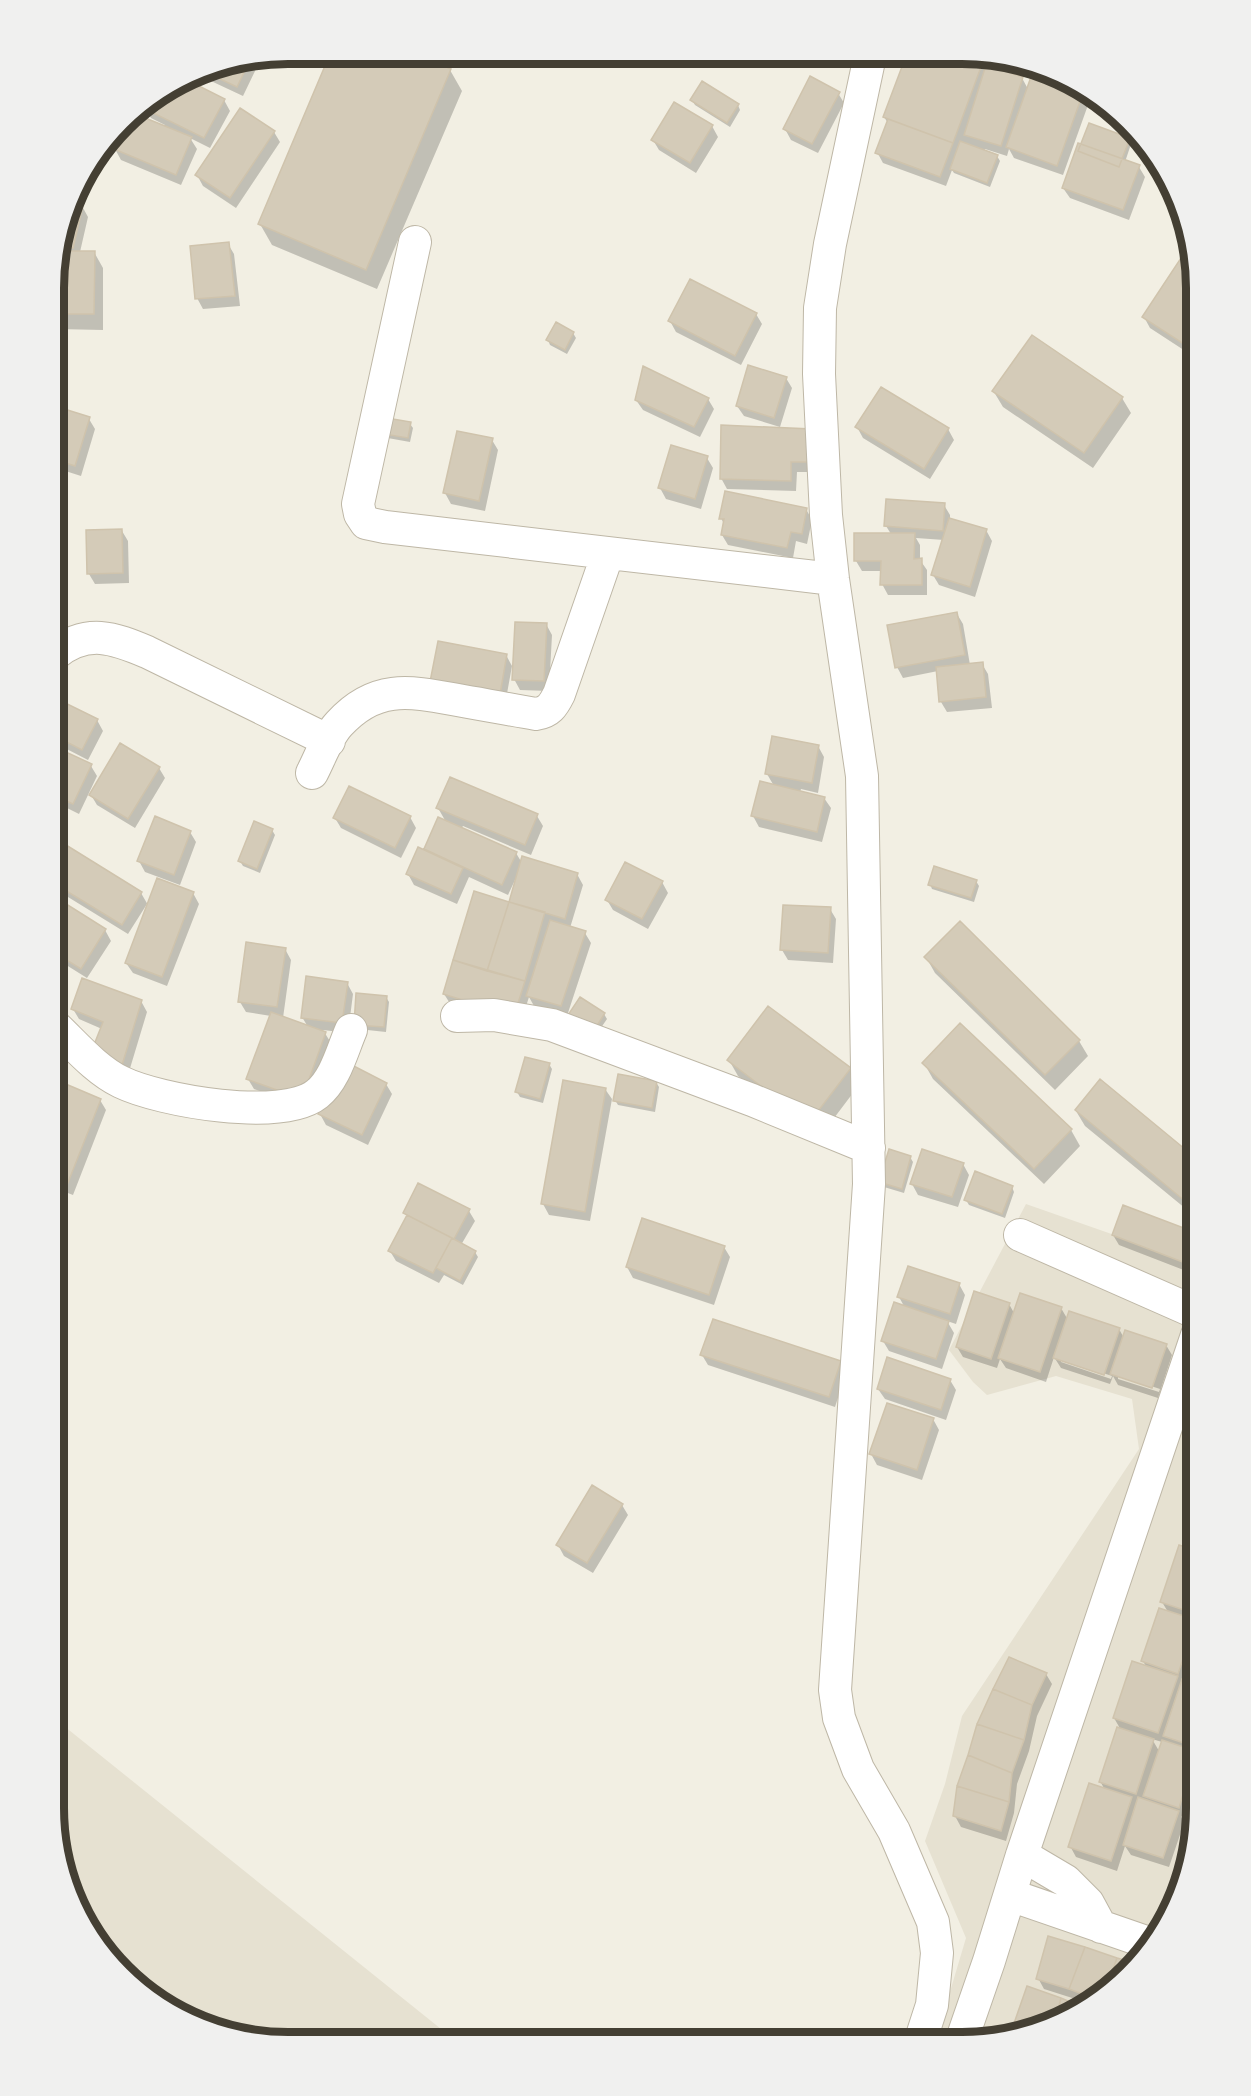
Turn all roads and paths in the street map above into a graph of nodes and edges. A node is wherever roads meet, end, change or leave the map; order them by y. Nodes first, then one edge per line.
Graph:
1 (868, 64) edge
2 (415, 242) dead end
3 (608, 553) junction
4 (833, 579) junction
5 (64, 649) edge
6 (328, 741) junction
7 (312, 773) dead end
8 (457, 1016) dead end
9 (351, 1030) dead end
10 (64, 1035) edge
11 (869, 1148) junction
12 (1020, 1235) dead end
13 (1186, 1308) edge
14 (1186, 1368) edge
15 (1022, 1855) junction
16 (1010, 1895) junction
17 (1101, 1927) junction
18 (1142, 1941) edge
19 (923, 2032) edge
20 (964, 2032) edge

1 - 4 street
2 - 3 street
3 - 4 street
3 - 6 street
4 - 11 street
5 - 6 street
6 - 7 street
8 - 11 street
9 - 10 street
11 - 19 street
12 - 13 street
14 - 15 street
15 - 16 street
15 - 17 street
16 - 17 street
16 - 20 street
17 - 18 street

